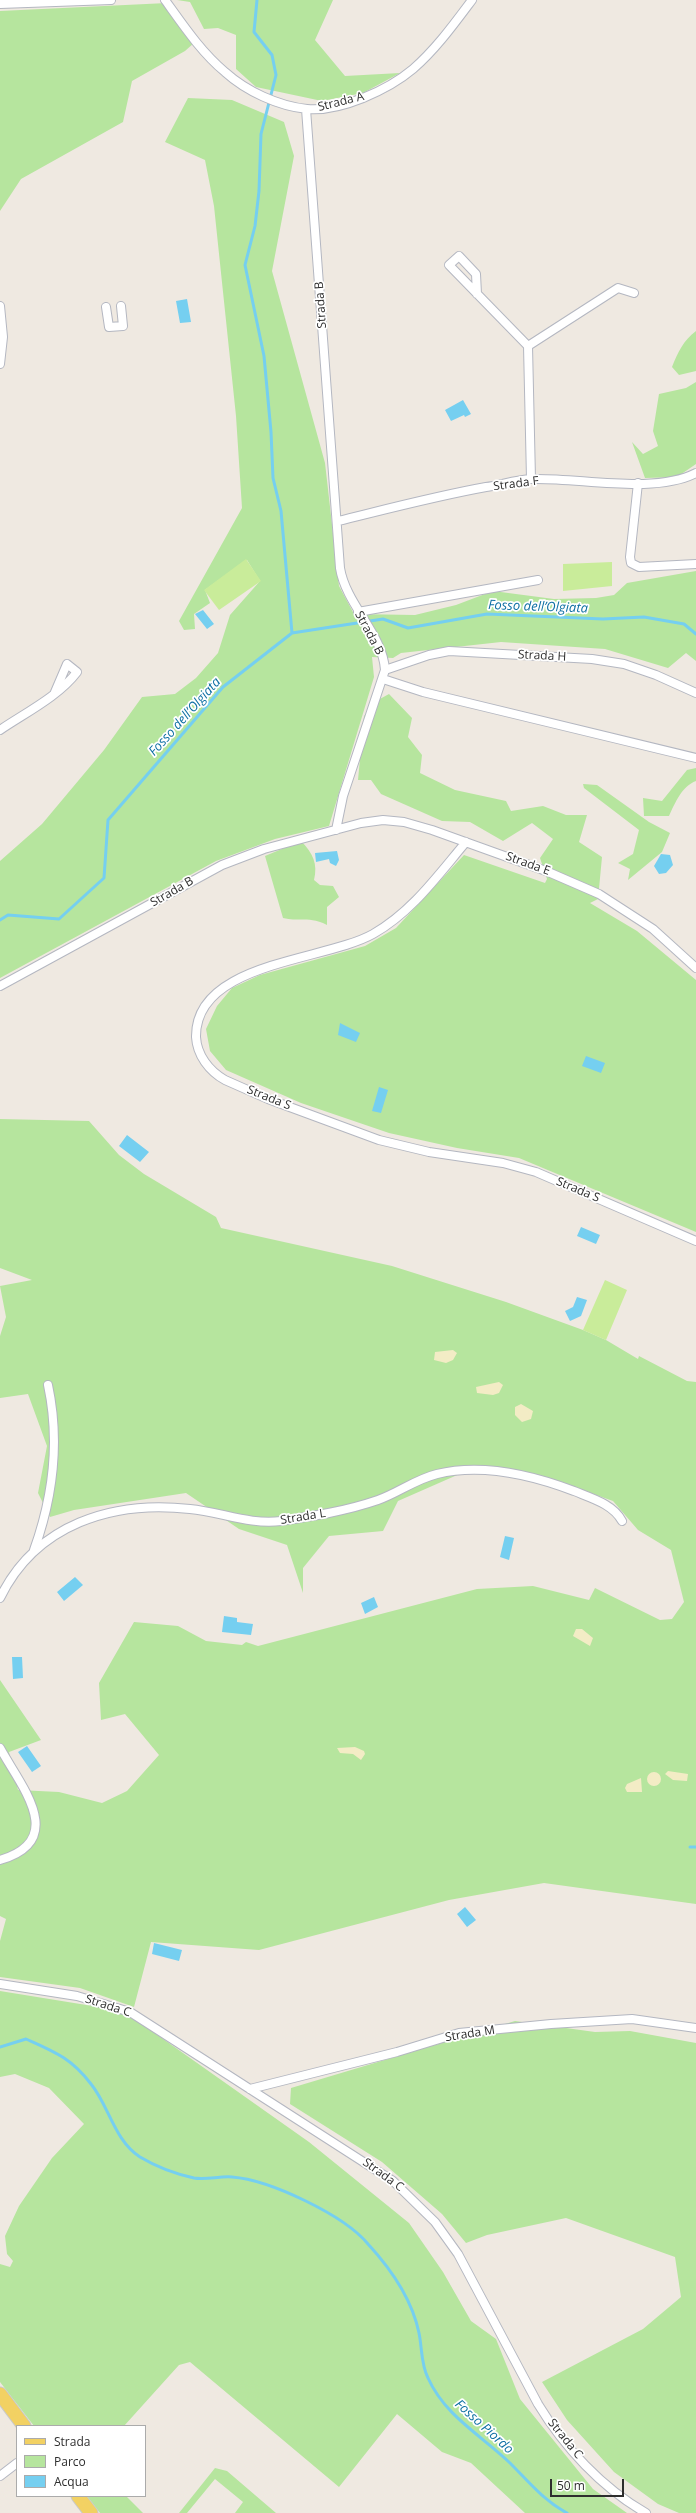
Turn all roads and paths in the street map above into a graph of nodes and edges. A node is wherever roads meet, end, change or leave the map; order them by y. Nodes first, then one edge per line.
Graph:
1 (111, 0) edge
2 (165, 0) edge
3 (472, 0) edge
4 (0, 4) edge
5 (306, 109) junction
6 (634, 293) dead end
7 (477, 294) dead end
8 (0, 306) edge
9 (121, 306) dead end
10 (106, 307) dead end
11 (528, 346) junction
12 (0, 364) edge
13 (696, 473) edge
14 (531, 479) junction
15 (638, 483) junction
16 (338, 521) junction
17 (696, 564) edge
18 (538, 580) dead end
19 (362, 619) junction
20 (385, 670) junction
21 (383, 679) junction
22 (55, 692) dead end
23 (696, 693) edge
24 (0, 730) edge
25 (696, 758) edge
26 (336, 830) junction
27 (466, 842) junction
28 (696, 968) edge
29 (0, 986) edge
30 (696, 1241) edge
31 (48, 1386) dead end
32 (622, 1521) dead end
33 (33, 1552) junction
34 (0, 1598) edge
35 (0, 1748) edge
36 (0, 1860) edge
37 (0, 1984) edge
38 (696, 2028) edge
39 (250, 2089) junction
40 (0, 2394) edge
41 (23, 2425) edge
42 (16, 2464) edge
43 (0, 2476) edge
44 (79, 2497) edge
45 (92, 2513) edge
46 (646, 2513) edge

1 - 4 street
2 - 5 street, Strada A
3 - 5 street, Strada A
5 - 16 street, Strada B
6 - 11 street
7 - 11 street
8 - 12 street
9 - 10 street
11 - 14 street
13 - 15 street, Strada F
14 - 15 street, Strada F
14 - 16 street, Strada F
15 - 17 street
16 - 19 street, Strada B
18 - 19 street
19 - 20 street, Strada B
20 - 21 street, Strada B
20 - 23 street, Strada H
21 - 25 street
21 - 26 street, Strada B
22 - 24 street
26 - 27 street, Strada E
26 - 29 street, Strada B
27 - 28 street, Strada E
27 - 30 street, Strada S
31 - 33 street
32 - 33 street, Strada L
33 - 34 street, Strada L
35 - 36 street
37 - 39 street, Strada C
38 - 39 street, Strada M
39 - 46 street, Strada C
40 - 41 main road
42 - 43 street
44 - 45 main road

